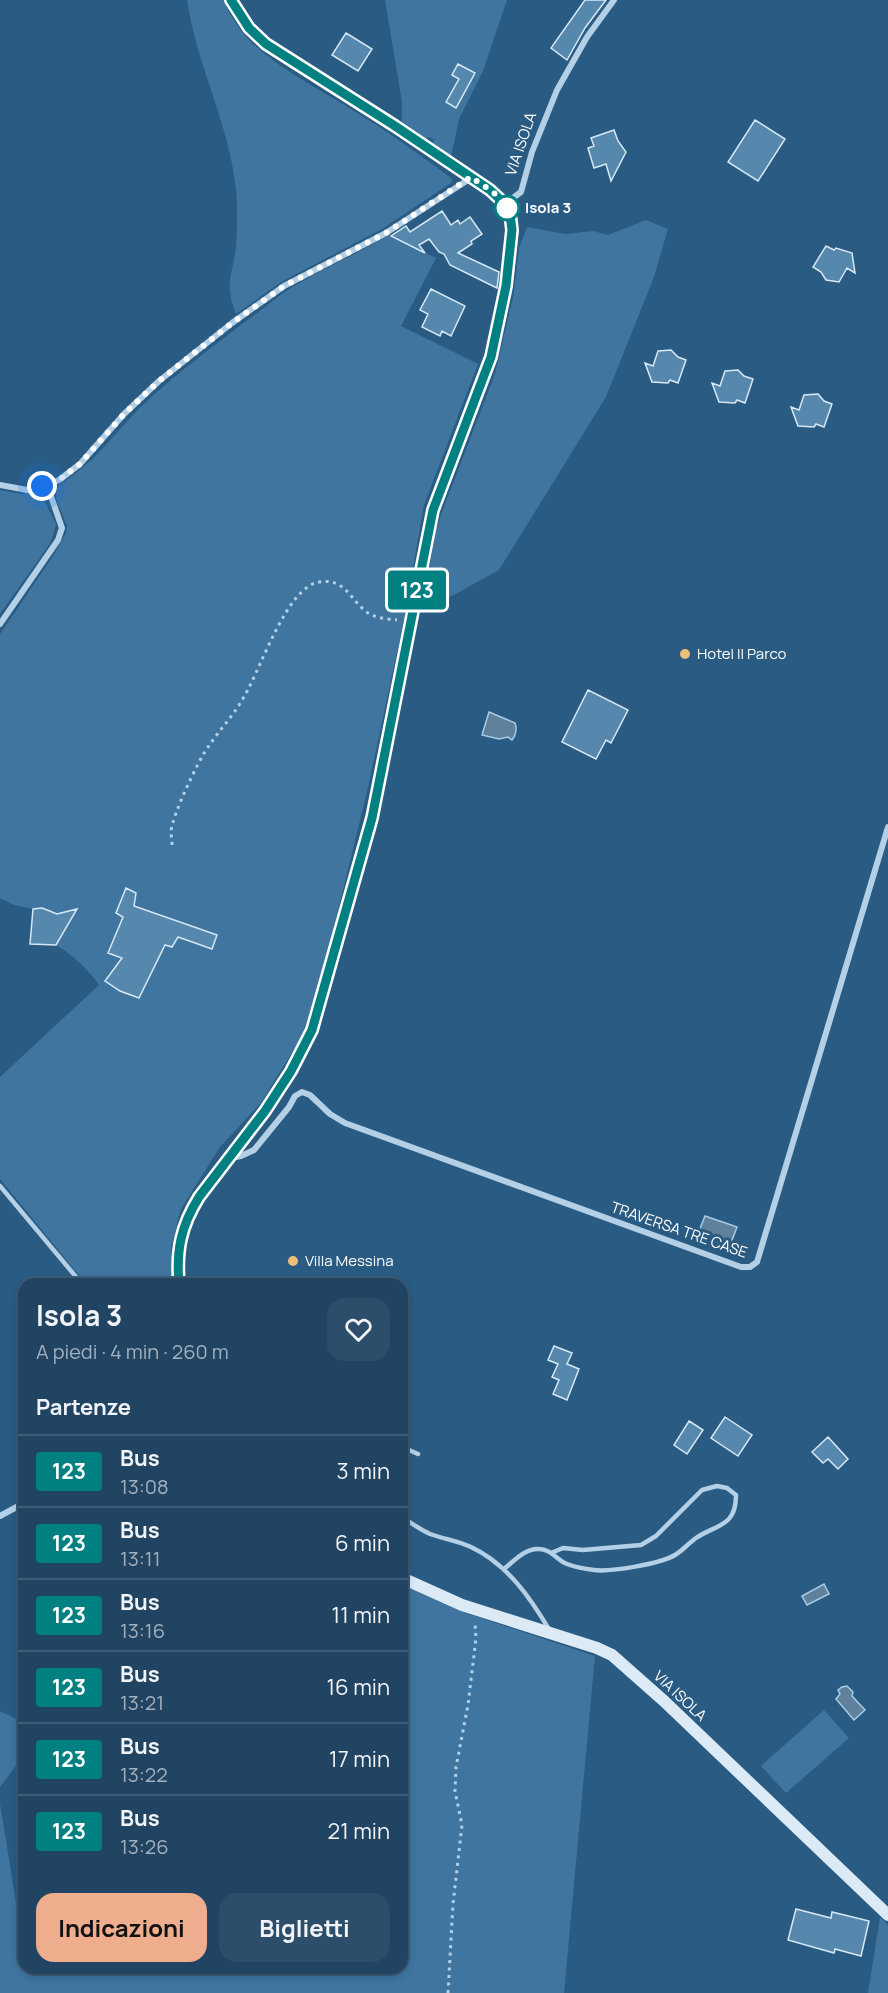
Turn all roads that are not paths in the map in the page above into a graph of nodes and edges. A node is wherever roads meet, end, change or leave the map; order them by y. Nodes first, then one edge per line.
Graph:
1 (231, 0) edge
2 (614, 0) edge
3 (471, 177) junction
4 (505, 204) junction
5 (0, 485) edge
6 (47, 485) junction
7 (0, 624) edge
8 (888, 827) edge
9 (230, 1158) junction
10 (0, 1186) edge
11 (77, 1278) edge
12 (179, 1278) edge
13 (408, 1450) edge
14 (418, 1454) dead end
15 (18, 1506) edge
16 (0, 1516) edge
17 (408, 1521) edge
18 (551, 1553) junction
19 (504, 1569) junction
20 (408, 1581) edge
21 (552, 1633) junction
22 (888, 1915) edge

1 - 3 street
2 - 4 street, VIA ISOLA
3 - 4 street
3 - 6 street
4 - 9 street
5 - 6 street
6 - 7 street
8 - 9 street, TRAVERSA TRE CASE
9 - 12 street
10 - 11 lane
13 - 14 lane
15 - 16 street
17 - 19 lane
18 - 18 lane
18 - 19 lane
19 - 21 lane
20 - 21 street, VIA ISOLA
21 - 22 street, VIA ISOLA

